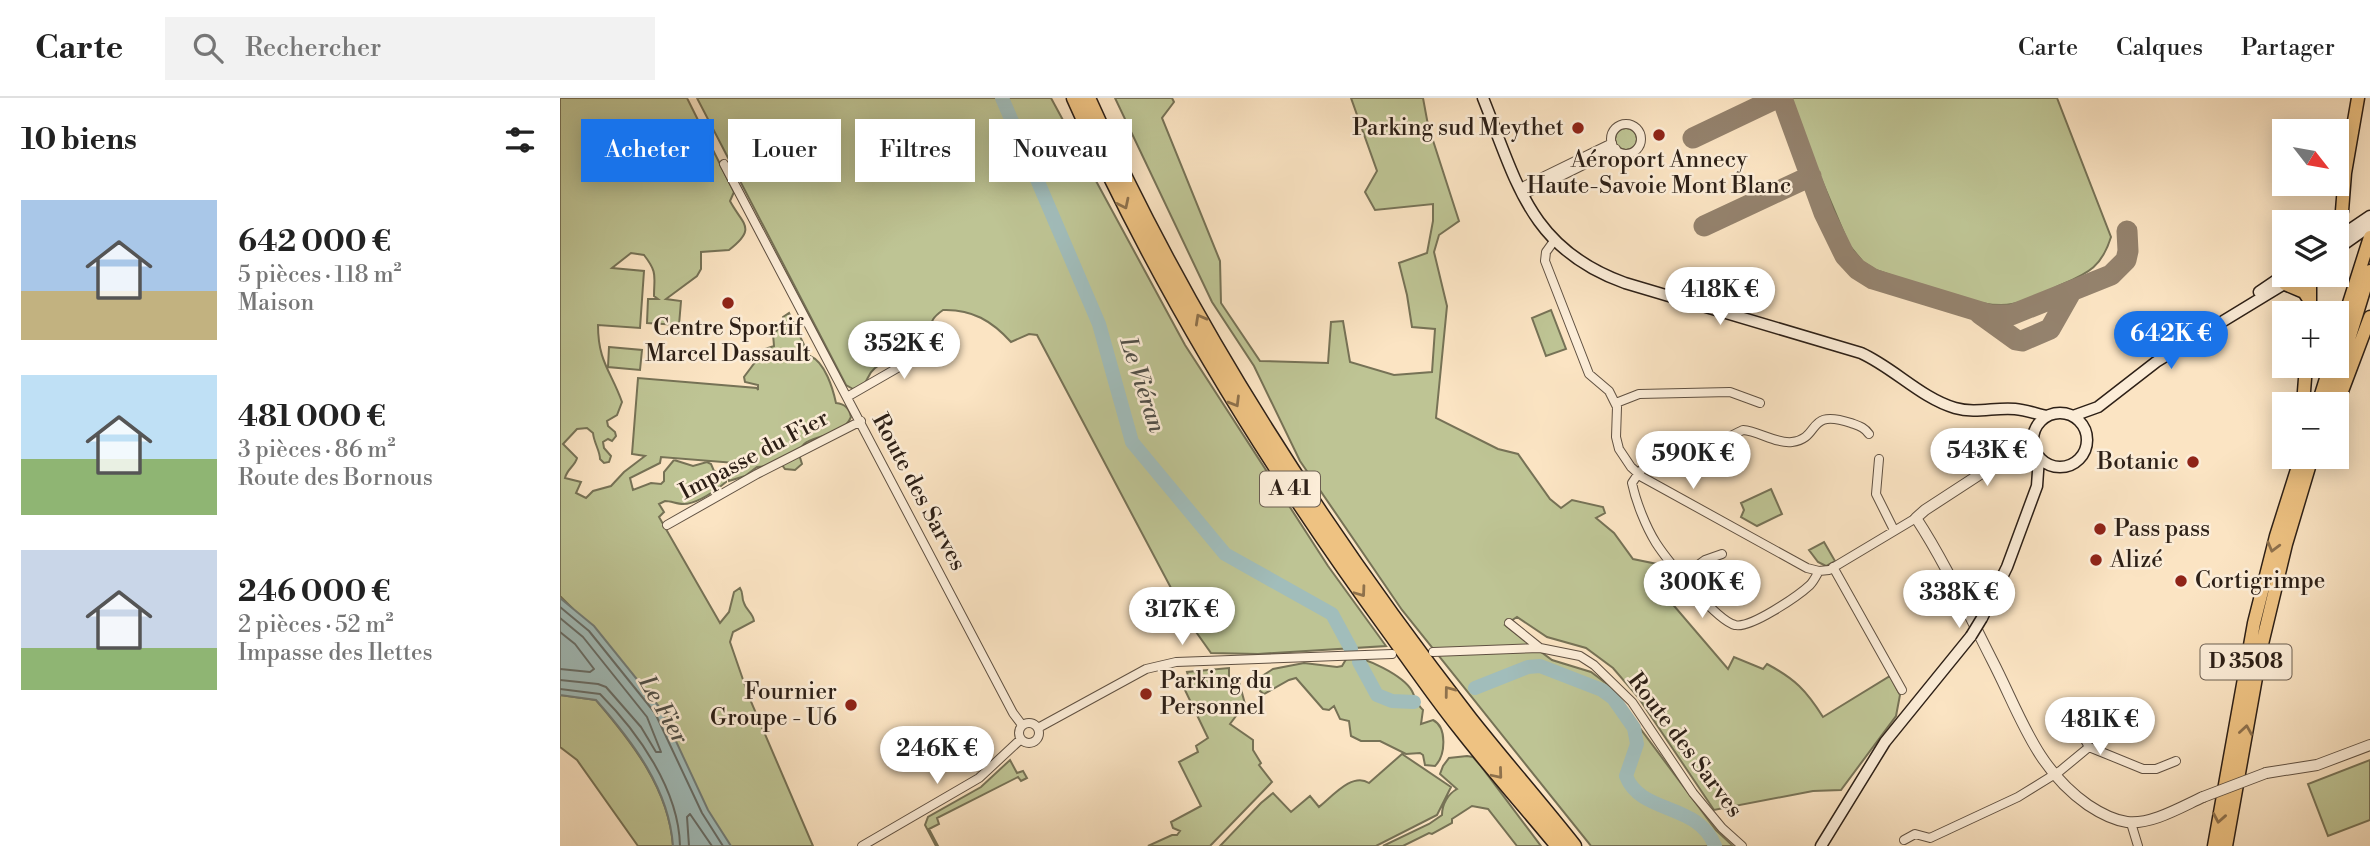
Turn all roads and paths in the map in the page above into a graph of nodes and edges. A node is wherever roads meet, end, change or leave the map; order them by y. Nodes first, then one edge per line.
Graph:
1 (1074, 98) edge
2 (1088, 98) edge
3 (1483, 98) edge
4 (2358, 98) edge
5 (1614, 146) dead end
6 (724, 164) dead end
7 (1522, 192) junction
8 (2342, 210) edge
9 (2367, 221) edge
10 (2349, 230) edge
11 (2364, 235) edge
12 (1554, 240) junction
13 (2370, 271) edge
14 (2273, 287) edge
15 (2347, 301) edge
16 (2370, 317) edge
17 (946, 340) dead end
18 (2333, 392) edge
19 (2342, 392) edge
20 (847, 397) junction
21 (1760, 402) dead end
22 (1616, 403) junction
23 (2098, 407) junction
24 (2022, 410) junction
25 (2047, 416) junction
26 (2073, 416) junction
27 (861, 421) junction
28 (2034, 430) junction
29 (2085, 430) junction
30 (1870, 434) dead end
31 (2033, 444) junction
32 (2039, 457) junction
33 (1879, 459) dead end
34 (2060, 468) junction
35 (2295, 469) edge
36 (2308, 469) edge
37 (2314, 469) edge
38 (1638, 474) junction
39 (2037, 486) junction
40 (1916, 518) junction
41 (667, 525) dead end
42 (1894, 530) junction
43 (2286, 544) junction
44 (1722, 554) dead end
45 (1833, 567) junction
46 (1819, 571) junction
47 (1683, 576) junction
48 (1509, 623) dead end
49 (1540, 648) junction
50 (1433, 652) dead end
51 (1392, 654) dead end
52 (1902, 690) dead end
53 (2095, 705) dead end
54 (1022, 725) junction
55 (1038, 728) junction
56 (1021, 739) junction
57 (2370, 742) edge
58 (2089, 747) junction
59 (2176, 761) dead end
60 (2054, 775) junction
61 (2131, 822) junction
62 (1904, 840) dead end
63 (862, 846) edge
64 (1558, 846) edge
65 (1574, 846) edge
66 (1742, 846) edge
67 (1821, 846) edge
68 (2138, 846) edge
69 (2214, 846) edge
70 (2226, 846) edge

1 -> 64 highway, A 41
65 -> 2 highway, A 41
3 - 7 main road
4 - 8 highway
5 - 7 street
6 - 20 street, Route des Sarves
7 - 12 main road
9 - 10 main road
9 - 11 main road
11 - 15 highway
12 - 22 street
12 - 24 main road
13 - 18 highway
14 - 23 main road
16 - 19 highway
17 - 20 street
20 - 27 street, Route des Sarves
21 - 22 street
22 - 38 street
23 - 26 main road
23 - 29 main road
24 - 25 main road
24 - 28 main road
25 - 26 main road
25 - 28 main road
26 - 29 main road
27 - 41 street, Impasse du Fier
27 - 54 street, Route des Sarves
28 - 31 main road
29 - 34 main road
30 - 38 street
31 - 32 main road
31 - 40 street
32 - 34 main road
32 - 39 main road
33 - 42 street
34 - 39 main road
35 -> 69 highway, D 3508
36 - 43 highway, D 3508
37 - 43 highway
38 - 46 street
38 - 47 street
39 - 67 main road, bridge
40 - 42 street
40 - 60 street
42 - 45 street
70 -> 43 highway, D 3508
44 - 47 street
45 - 46 street
45 - 52 street
46 - 47 street
48 - 49 street
49 - 50 street, Route des Sarves
49 - 66 street, Route des Sarves
51 - 55 street
53 - 58 street
54 - 55 street
54 - 56 street
55 - 56 street
56 - 63 street
57 - 61 street, bridge
58 - 59 street
58 - 60 street
60 - 61 street
60 - 62 street
61 - 68 street

